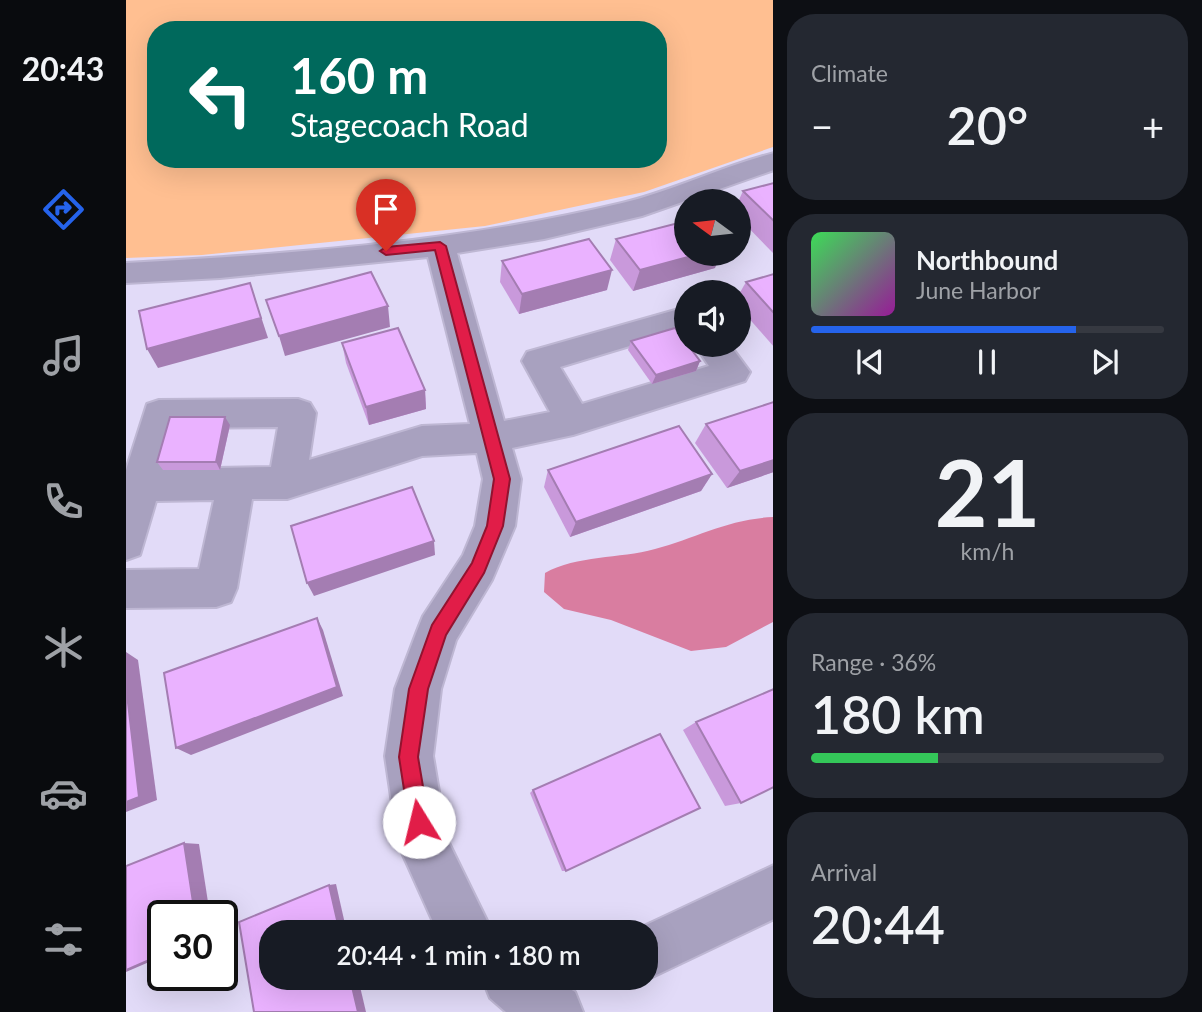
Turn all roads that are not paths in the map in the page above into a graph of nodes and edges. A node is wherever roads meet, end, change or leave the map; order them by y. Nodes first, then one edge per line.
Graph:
1 (773, 161) edge
2 (440, 246) junction
3 (126, 273) edge
4 (674, 322) edge
5 (721, 357) edge
6 (573, 421) junction
7 (491, 438) junction
8 (236, 483) junction
9 (287, 483) junction
10 (141, 485) junction
11 (126, 542) edge
12 (126, 589) edge
13 (773, 891) edge
14 (460, 920) edge
15 (658, 947) edge
16 (523, 990) edge
17 (555, 1012) edge

1 - 2 street
2 - 3 street
2 - 7 street
4 - 6 street
5 - 6 street
6 - 7 street
7 - 9 street
7 - 14 street
8 - 9 street
8 - 10 street
8 - 12 street
9 - 10 street
10 - 11 street
13 - 15 street
16 - 17 street

